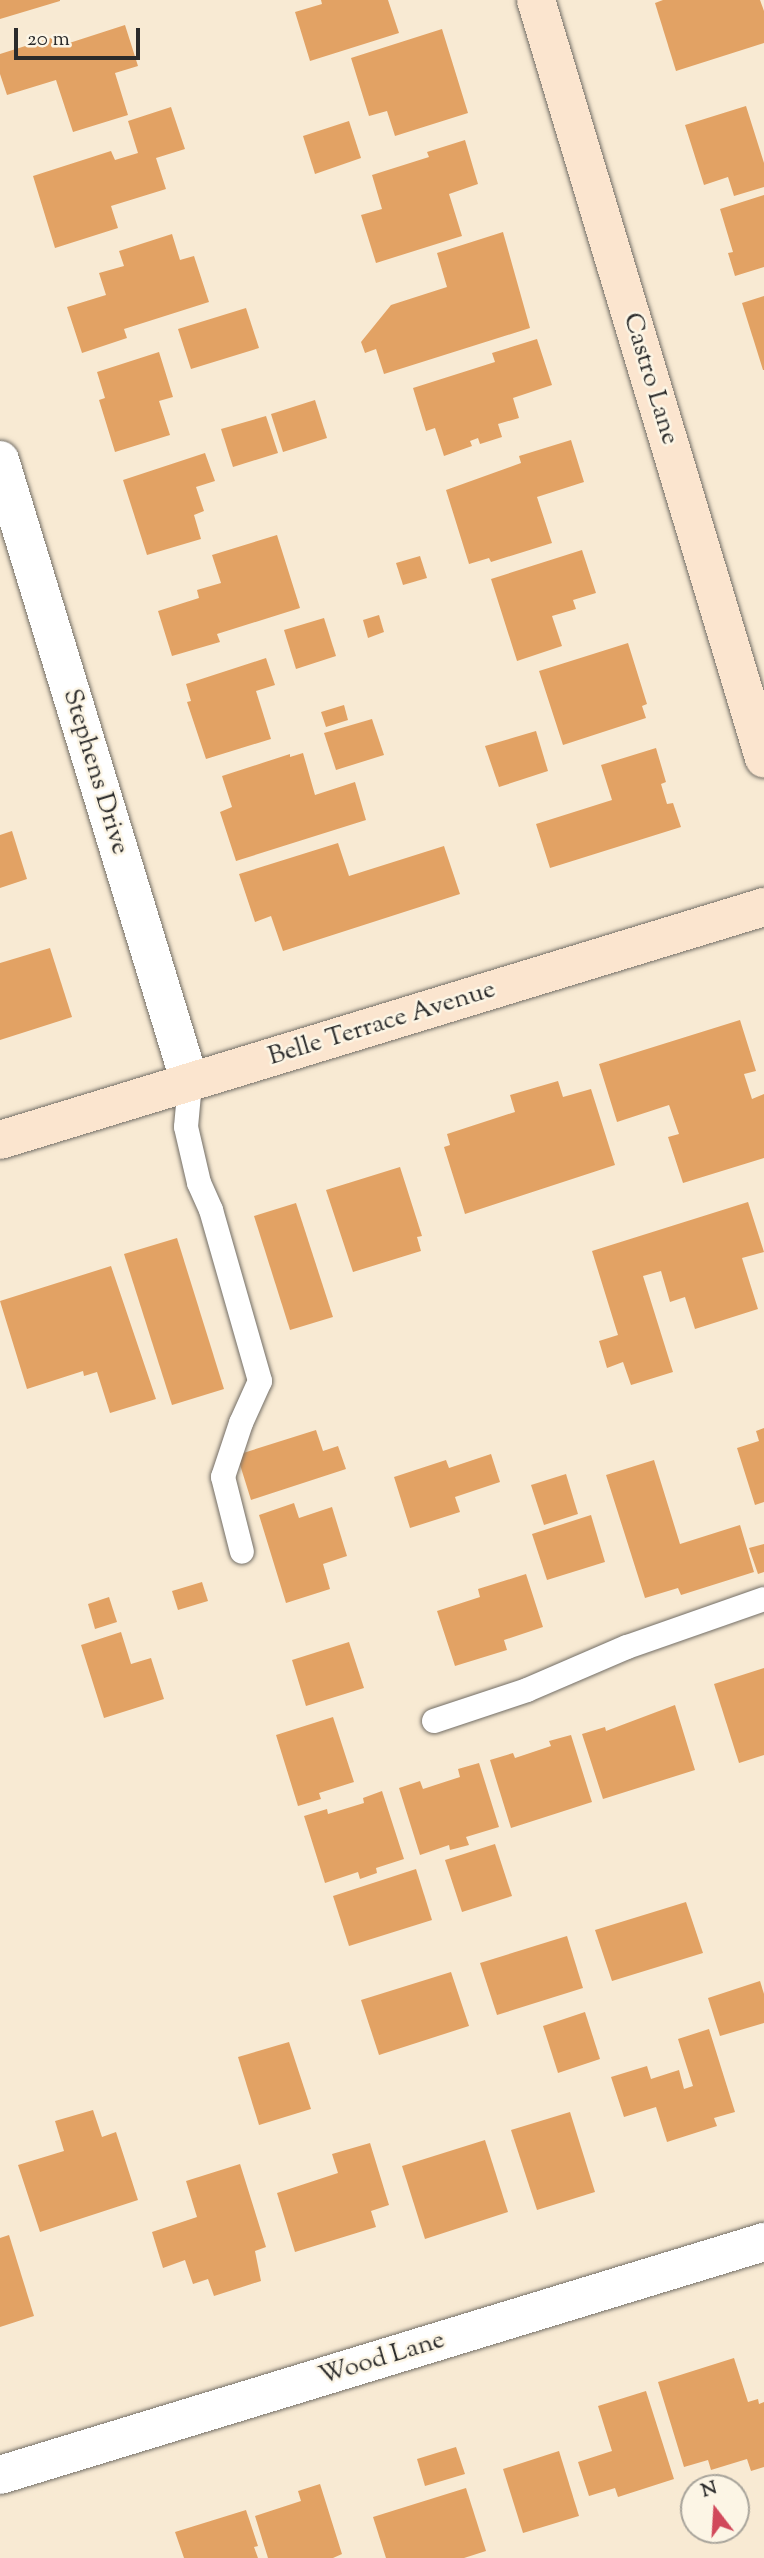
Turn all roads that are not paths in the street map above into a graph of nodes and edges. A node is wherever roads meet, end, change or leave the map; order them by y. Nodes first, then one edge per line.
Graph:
1 (536, 0) edge
2 (0, 460) edge
3 (764, 758) edge
4 (764, 907) edge
5 (190, 1083) junction
6 (0, 1140) edge
7 (242, 1552) dead end
8 (764, 1599) edge
9 (434, 1721) dead end
10 (764, 2242) edge
11 (0, 2475) edge

1 - 3 street, Castro Lane
2 - 5 street, Stephens Drive
4 - 5 street, Belle Terrace Avenue
5 - 6 street, Belle Terrace Avenue
5 - 7 lane
8 - 9 lane
10 - 11 street, Wood Lane

